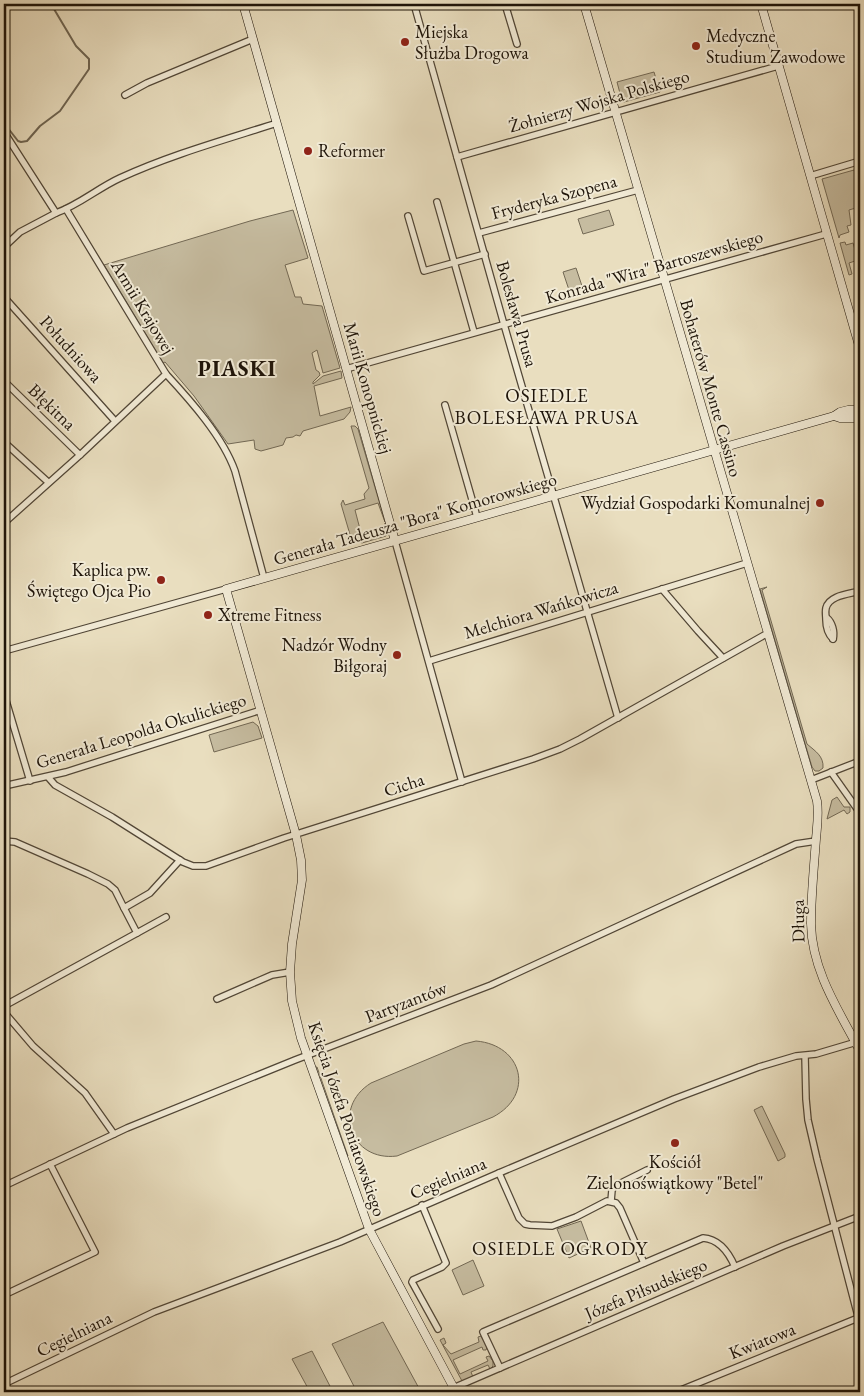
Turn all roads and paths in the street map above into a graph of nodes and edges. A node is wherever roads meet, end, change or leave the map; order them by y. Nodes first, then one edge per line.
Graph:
1 (243, 4) edge
2 (414, 4) edge
3 (505, 4) edge
4 (584, 4) edge
5 (761, 4) edge
6 (253, 39) junction
7 (516, 44) dead end
8 (778, 66) junction
9 (124, 94) dead end
10 (615, 112) junction
11 (277, 123) junction
12 (4, 132) edge
13 (457, 157) junction
14 (860, 162) edge
15 (810, 176) junction
16 (638, 190) junction
17 (438, 202) dead end
18 (66, 209) junction
19 (56, 213) junction
20 (408, 216) dead end
21 (479, 233) junction
22 (826, 234) junction
23 (4, 247) edge
24 (484, 254) junction
25 (472, 258) junction
26 (454, 262) junction
27 (488, 266) junction
28 (664, 280) junction
29 (4, 297) edge
30 (504, 324) junction
31 (474, 332) junction
32 (860, 349) edge
33 (346, 368) junction
34 (166, 374) junction
35 (4, 382) edge
36 (860, 402) edge
37 (445, 405) dead end
38 (848, 410) junction
39 (860, 410) edge
40 (834, 416) junction
41 (860, 418) edge
42 (115, 420) junction
43 (4, 442) edge
44 (714, 450) junction
45 (80, 455) junction
46 (48, 482) junction
47 (553, 496) junction
48 (477, 517) junction
49 (4, 523) edge
50 (396, 541) junction
51 (747, 563) junction
52 (264, 578) junction
53 (226, 589) junction
54 (662, 589) junction
55 (860, 591) edge
56 (587, 612) junction
57 (827, 618) dead end
58 (768, 634) junction
59 (4, 651) edge
60 (723, 658) junction
61 (429, 661) junction
62 (4, 694) edge
63 (261, 710) junction
64 (618, 718) junction
65 (860, 761) edge
66 (831, 772) junction
67 (48, 778) junction
68 (811, 780) junction
69 (30, 781) junction
70 (462, 782) junction
71 (4, 786) edge
72 (860, 813) edge
73 (296, 835) junction
74 (4, 841) edge
75 (816, 841) junction
76 (180, 860) junction
77 (124, 908) junction
78 (166, 917) dead end
79 (137, 932) junction
80 (290, 972) junction
81 (217, 999) dead end
82 (4, 1006) edge
83 (4, 1012) edge
84 (858, 1042) edge
85 (860, 1051) edge
86 (307, 1056) junction
87 (805, 1056) junction
88 (114, 1134) junction
89 (50, 1164) junction
90 (647, 1170) dead end
91 (499, 1172) junction
92 (4, 1186) edge
93 (611, 1201) junction
94 (422, 1205) junction
95 (860, 1216) edge
96 (834, 1226) junction
97 (369, 1229) junction
98 (644, 1264) junction
99 (735, 1267) junction
100 (4, 1295) edge
101 (859, 1321) edge
102 (438, 1329) dead end
103 (500, 1368) junction
104 (4, 1384) edge
105 (455, 1390) edge
106 (444, 1392) edge
107 (676, 1392) edge

1 - 6 street, Marii Konopnickiej
2 - 13 street, Bolesława Prusa
3 - 7 street
4 - 10 street, Bohaterów Monte Cassino
5 - 8 street
6 - 9 street
6 - 11 street, Marii Konopnickiej
8 - 10 street, Żołnierzy Wojska Polskiego
8 - 15 street
10 - 13 street, Żołnierzy Wojska Polskiego
10 - 16 street, Bohaterów Monte Cassino
11 - 18 street
11 - 33 street, Marii Konopnickiej
12 - 19 street
13 - 21 street, Bolesława Prusa
14 - 15 street
15 - 22 street
16 - 21 street, Fryderyka Szopena
16 - 28 street, Bohaterów Monte Cassino
17 - 26 street
18 - 19 street
18 - 34 street, Armii Krajowej
19 - 23 street
20 - 26 street
21 - 24 street, Bolesława Prusa
22 - 28 street, Konrada "Wira" Bartoszewskiego
22 - 32 street
24 - 25 street
24 - 27 street, Bolesława Prusa
25 - 26 street
25 - 27 street
26 - 31 street
27 - 30 street, Bolesława Prusa
28 - 30 street, Konrada "Wira" Bartoszewskiego
28 - 44 street, Bohaterów Monte Cassino
29 - 42 street, Południowa
30 - 31 street, Konrada "Wira" Bartoszewskiego
30 - 47 street, Bolesława Prusa
31 - 33 street, Konrada "Wira" Bartoszewskiego
33 - 50 street, Marii Konopnickiej
34 - 42 street, Armii Krajowej
34 - 52 street
35 - 45 street, Błękitna
36 - 38 street
37 - 48 street
38 - 39 street, Generała Tadeusza "Bora" Komorowskiego
38 - 40 street, Generała Tadeusza "Bora" Komorowskiego
40 - 41 street, Generała Tadeusza "Bora" Komorowskiego
40 - 44 street, Generała Tadeusza "Bora" Komorowskiego
42 - 45 street, Armii Krajowej
43 - 46 street
44 - 47 street, Generała Tadeusza "Bora" Komorowskiego
44 - 51 street, Bohaterów Monte Cassino
45 - 46 street, Armii Krajowej
46 - 49 street, Armii Krajowej
47 - 48 street, Generała Tadeusza "Bora" Komorowskiego
47 - 56 street, Bolesława Prusa
48 - 50 street, Generała Tadeusza "Bora" Komorowskiego
50 - 52 street, Generała Tadeusza "Bora" Komorowskiego
50 - 61 street, Marii Konopnickiej
51 - 54 street, Melchiora Wańkowicza
51 - 58 street, Bohaterów Monte Cassino
52 - 53 street, Generała Tadeusza "Bora" Komorowskiego
53 - 59 street, Generała Tadeusza "Bora" Komorowskiego
53 - 63 street, Księcia Józefa Poniatowskiego
54 - 56 street, Melchiora Wańkowicza
54 - 60 street
55 - 57 street
56 - 61 street, Melchiora Wańkowicza
56 - 64 street, Bolesława Prusa
58 - 60 street, Cicha
58 - 68 street, Bohaterów Monte Cassino
60 - 64 street, Cicha
61 - 70 street, Marii Konopnickiej
62 - 69 street
63 - 67 street, Generała Leopolda Okulickiego
63 - 73 street, Księcia Józefa Poniatowskiego
64 - 70 street, Cicha
65 - 66 street
66 - 68 street
66 - 72 street
67 - 69 street, Generała Leopolda Okulickiego
67 - 76 street, Cicha
68 - 75 street, Długa
69 - 71 street, Generała Leopolda Okulickiego
70 - 73 street, Cicha
73 - 76 street, Cicha
73 - 80 street, Księcia Józefa Poniatowskiego
74 - 77 street
75 - 84 street, Długa
75 - 86 street, Partyzantów
76 - 77 street
77 - 79 street
78 - 79 street
79 - 82 street
80 - 81 street
80 - 86 street, Księcia Józefa Poniatowskiego
83 - 88 street
84 - 85 street, Długa
84 - 87 street, Cegielniana
86 - 88 street, Partyzantów
86 - 97 street, Księcia Józefa Poniatowskiego
87 - 91 street, Cegielniana
87 - 96 street
88 - 89 street, Partyzantów
89 - 92 street, Partyzantów
89 - 100 street
90 - 93 street
91 - 93 street
91 - 94 street, Cegielniana
93 - 98 street
94 - 97 street, Cegielniana
94 - 102 street
95 - 96 street, Józefa Piłsudskiego
96 - 99 street, Józefa Piłsudskiego
96 - 101 street
97 - 104 street, Cegielniana
97 - 105 street, Księcia Józefa Poniatowskiego
98 - 99 street
98 - 103 street
99 - 103 street, Józefa Piłsudskiego
101 - 107 street, Kwiatowa
103 - 105 street, Józefa Piłsudskiego
105 - 106 street, Józefa Piłsudskiego

